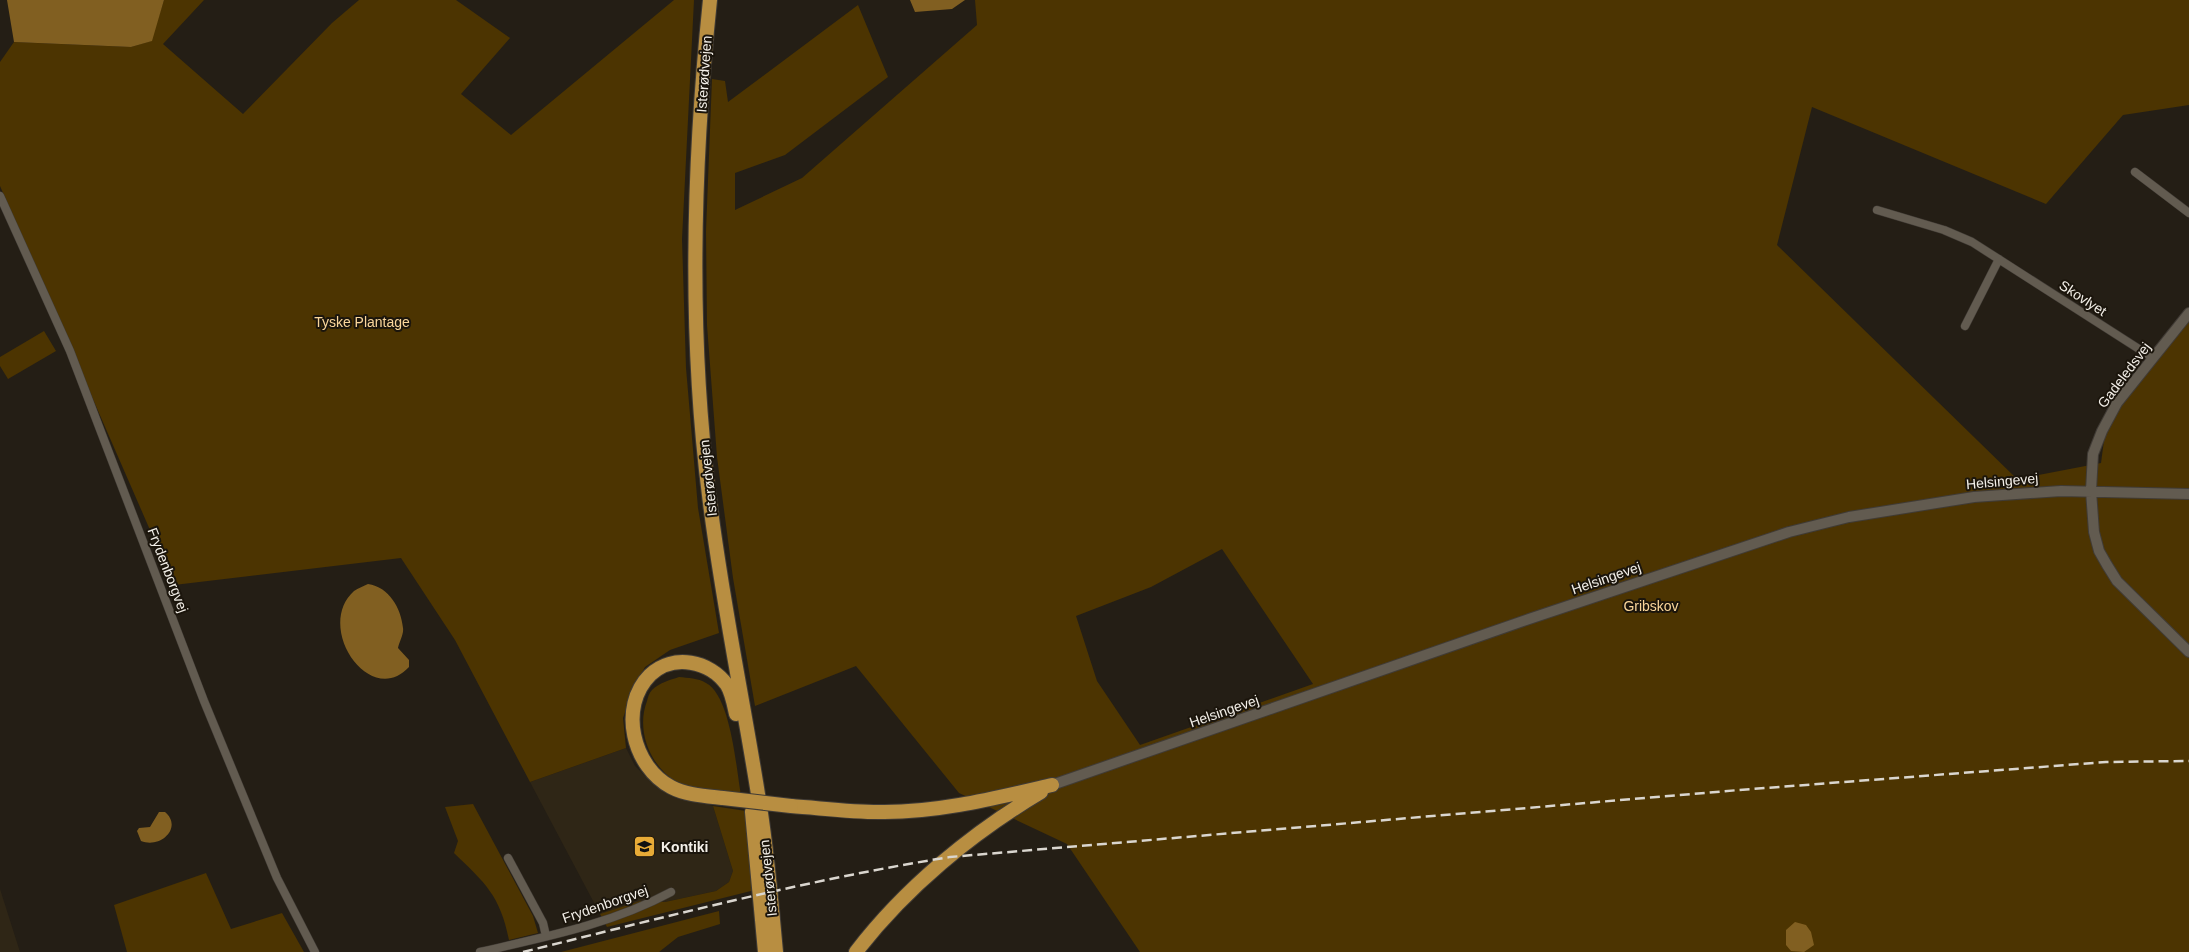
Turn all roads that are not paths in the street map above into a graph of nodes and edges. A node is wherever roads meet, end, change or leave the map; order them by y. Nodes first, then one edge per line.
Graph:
1 (710, 0) edge
2 (2135, 172) dead end
3 (0, 196) edge
4 (1877, 210) dead end
5 (2189, 213) edge
6 (1999, 259) junction
7 (2189, 313) edge
8 (1965, 326) dead end
9 (2153, 358) junction
10 (2091, 491) junction
11 (2189, 494) edge
12 (2189, 652) edge
13 (1052, 785) junction
14 (508, 858) dead end
15 (671, 892) dead end
16 (546, 936) junction
17 (315, 952) edge
18 (480, 952) edge
19 (765, 952) edge
20 (776, 952) edge
21 (856, 952) edge

1 - 20 highway, Isterødvejen
2 - 5 street
3 - 17 street, Frydenborgvej
4 - 6 street, Skovlyet
6 - 8 street
6 - 9 street, Skovlyet
7 - 9 street, Gadeledsvej
9 - 10 street, Gadeledsvej
10 - 11 street, Helsingevej
10 - 12 street, Gadeledsvej
10 - 13 street, Helsingevej
13 - 19 highway, bridge
13 - 21 highway
14 - 16 street, Frydenborgvej
15 - 16 street, Frydenborgvej
16 - 18 street, Frydenborgvej

